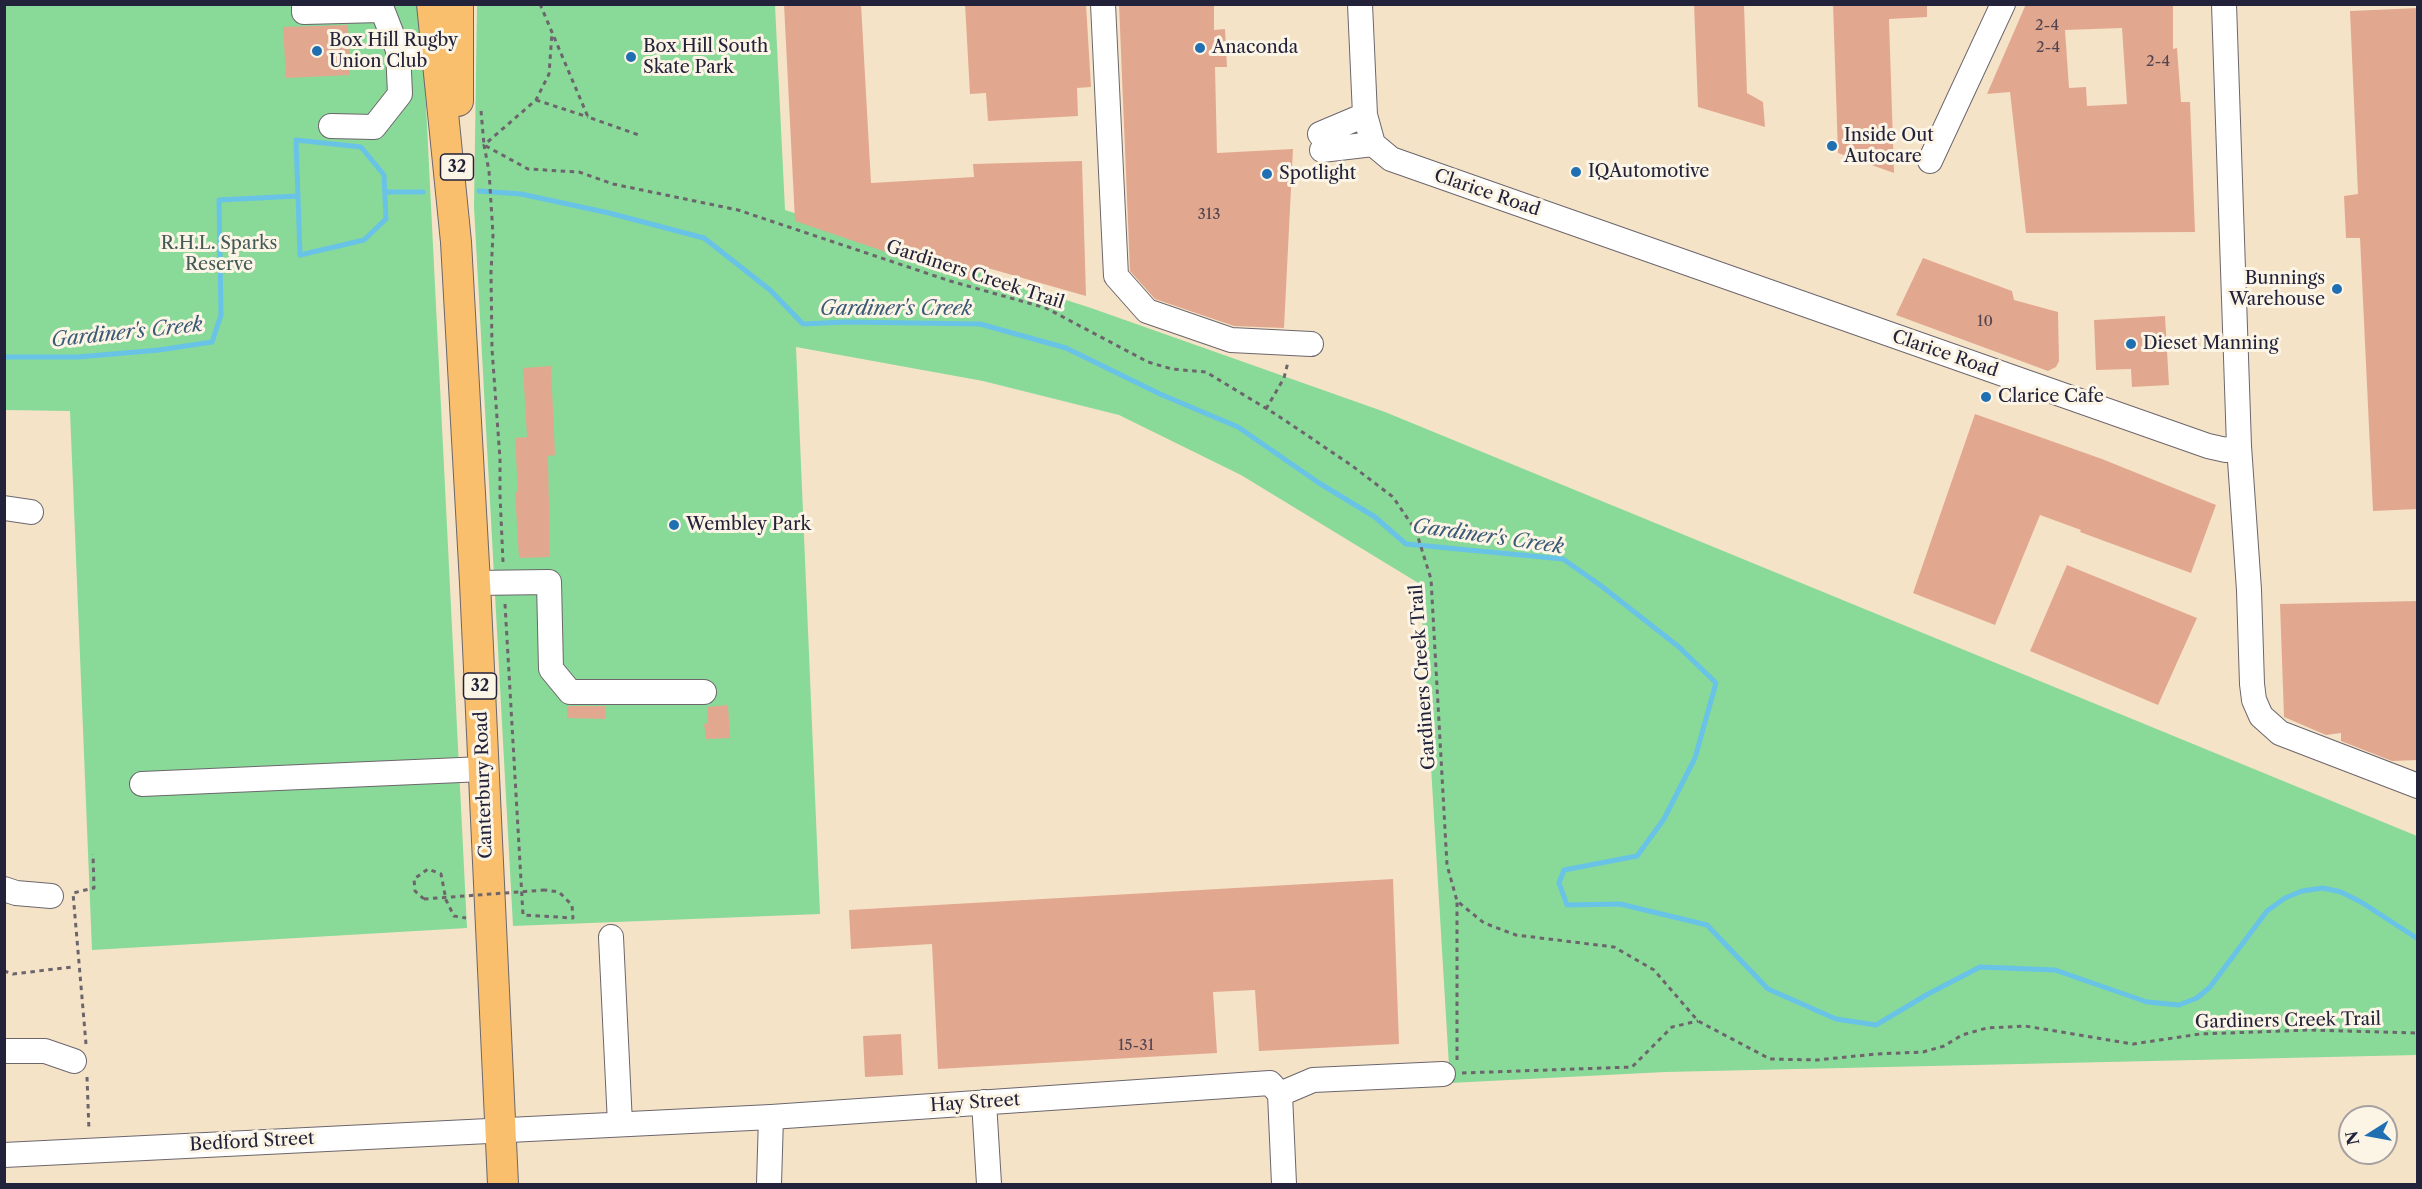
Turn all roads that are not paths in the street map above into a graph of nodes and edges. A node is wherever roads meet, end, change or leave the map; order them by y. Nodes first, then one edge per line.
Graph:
1 (304, 4) edge
2 (432, 4) edge
3 (458, 4) edge
4 (1103, 4) edge
5 (1360, 4) edge
6 (2003, 4) edge
7 (2224, 4) edge
8 (380, 7) edge
9 (398, 50) junction
10 (436, 50) junction
11 (1365, 115) junction
12 (331, 126) dead end
13 (1373, 144) junction
14 (1930, 161) dead end
15 (456, 242) junction
16 (1311, 344) dead end
17 (2239, 447) junction
18 (4, 508) edge
19 (31, 512) dead end
20 (490, 583) junction
21 (704, 692) dead end
22 (483, 769) junction
23 (142, 783) dead end
24 (2418, 786) edge
25 (4, 889) edge
26 (51, 896) dead end
27 (611, 937) dead end
28 (4, 1051) edge
29 (82, 1058) road end
30 (1450, 1074) road end
31 (1280, 1094) junction
32 (984, 1102) junction
33 (771, 1117) junction
34 (620, 1124) junction
35 (499, 1130) junction
36 (4, 1155) edge
37 (503, 1185) edge
38 (769, 1185) edge
39 (989, 1185) edge
40 (1284, 1185) edge

1 - 8 street
2 - 10 main road, Canterbury Road / 32
3 - 15 main road, Canterbury Road / 32
4 - 16 street
5 - 11 street
6 - 14 street
7 - 17 street
8 - 9 street
9 - 10 street
9 - 12 street
10 - 15 main road, Canterbury Road / 32
11 - 13 street
11 - 13 street
13 - 17 street, Clarice Road
15 - 20 main road, Canterbury Road / 32
17 - 24 street
18 - 19 street
20 - 21 street
20 - 22 main road, Canterbury Road / 32
22 - 23 street
22 - 35 main road, Canterbury Road / 32
25 - 26 street
27 - 34 street
28 - 29 street
30 - 31 street
31 - 32 street, Hay Street
31 - 40 street
32 - 33 street, Hay Street
32 - 39 street
33 - 34 street, Hay Street
33 - 38 street
34 - 35 street, Hay Street
35 - 36 street, Bedford Street
35 - 37 main road, Canterbury Road / 32

